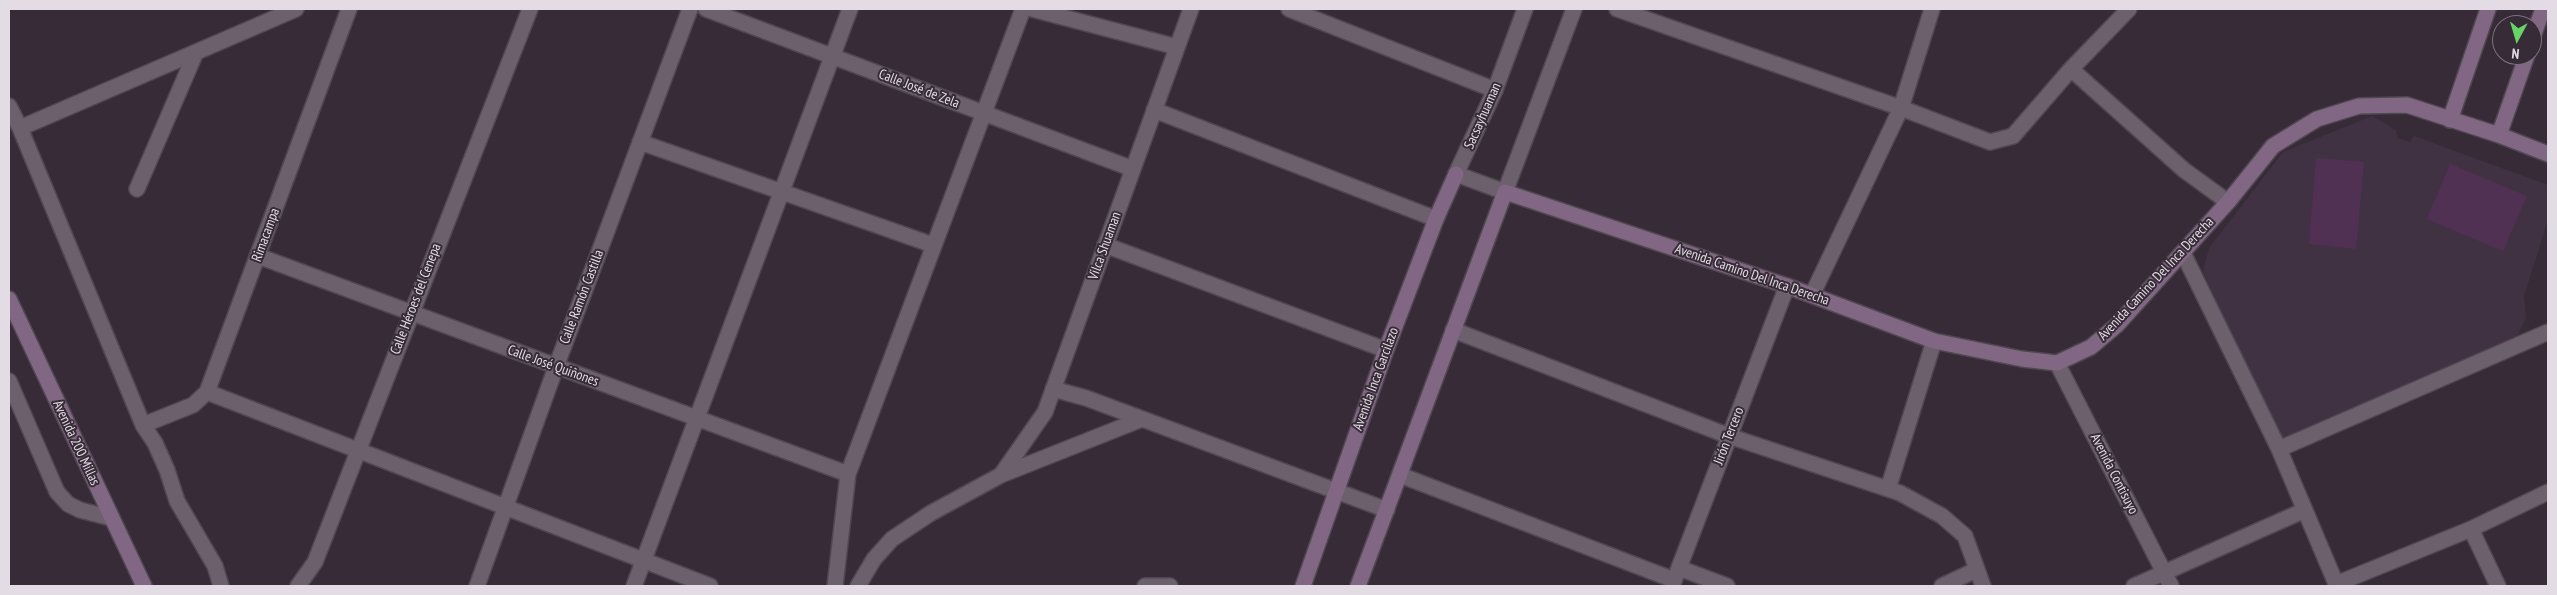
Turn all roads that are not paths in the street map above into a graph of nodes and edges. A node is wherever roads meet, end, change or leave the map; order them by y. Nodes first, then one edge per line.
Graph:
1 (296, 9) edge
2 (349, 9) edge
3 (530, 9) edge
4 (690, 9) edge
5 (706, 9) edge
6 (850, 9) edge
7 (1023, 9) edge
8 (1032, 9) edge
9 (1191, 9) edge
10 (1289, 9) edge
11 (1525, 9) edge
12 (1574, 9) edge
13 (1617, 9) edge
14 (1932, 9) edge
15 (2129, 9) edge
16 (2488, 9) edge
17 (1177, 47) junction
18 (196, 52) junction
19 (833, 56) junction
20 (2524, 65) edge
21 (2071, 69) junction
22 (1495, 90) junction
23 (9, 106) edge
24 (1901, 108) junction
25 (1154, 110) junction
26 (984, 113) junction
27 (2450, 120) junction
28 (20, 128) junction
29 (2499, 135) junction
30 (640, 142) junction
31 (2548, 154) edge
32 (1133, 169) junction
33 (1456, 174) junction
34 (138, 189) dead end
35 (783, 192) junction
36 (1504, 192) junction
37 (2228, 202) junction
38 (1436, 218) junction
39 (933, 245) junction
40 (1105, 245) junction
41 (2183, 253) junction
42 (258, 256) junction
43 (1787, 286) junction
44 (1812, 295) junction
45 (9, 299) edge
46 (410, 313) junction
47 (1453, 330) junction
48 (2548, 332) edge
49 (1934, 341) junction
50 (1386, 350) junction
51 (2057, 363) junction
52 (556, 367) junction
53 (9, 380) edge
54 (1053, 389) junction
55 (207, 392) junction
56 (697, 419) junction
57 (1142, 419) junction
58 (143, 425) junction
59 (1730, 436) junction
60 (2279, 449) junction
61 (357, 450) junction
62 (848, 474) junction
63 (1001, 475) junction
64 (1400, 476) junction
65 (1888, 489) junction
66 (1335, 491) junction
67 (2548, 492) edge
68 (505, 508) junction
69 (1387, 510) junction
70 (2305, 510) junction
71 (111, 518) junction
72 (2470, 529) junction
73 (643, 561) junction
74 (1976, 570) junction
75 (2164, 572) junction
76 (1675, 578) edge
77 (2336, 585) edge
78 (144, 586) edge
79 (221, 586) edge
80 (298, 586) edge
81 (477, 586) edge
82 (634, 586) edge
83 (710, 586) edge
84 (835, 586) edge
85 (858, 586) edge
86 (1145, 586) edge
87 (1170, 586) edge
88 (1303, 586) edge
89 (1358, 586) edge
90 (1727, 586) edge
91 (1942, 586) edge
92 (1983, 586) edge
93 (2134, 586) edge
94 (2171, 586) edge
95 (2498, 586) edge

1 - 18 street
2 - 42 street, Rimacampa
3 - 46 street, Calle Héroes del Cenepa
4 - 30 street, Calle Ramón Castilla
5 - 19 street, Calle José de Zela
6 - 19 street
7 - 26 street
8 - 17 street
9 - 17 street, Vilca Shuaman
10 - 22 street
11 - 22 street, Sacsayhuaman
12 - 36 street
13 - 24 street
14 - 24 street
15 - 21 street
16 - 27 main road
17 - 25 street, Vilca Shuaman
18 - 28 street
18 - 34 street
19 - 26 street, Calle José de Zela
19 - 35 street
20 - 29 main road
21 - 24 street
21 - 37 street
22 - 33 street, Sacsayhuaman
23 - 28 street
24 - 44 street
25 - 32 street, Vilca Shuaman
25 - 38 street
26 - 32 street, Calle José de Zela
26 - 39 street
27 - 29 main road, Avenida Camino Del Inca Derecha
27 - 37 main road, Avenida Camino Del Inca Derecha
28 - 58 street
29 - 31 main road, Avenida Camino Del Inca Derecha
30 - 35 street
30 - 52 street, Calle Ramón Castilla
32 - 40 street, Vilca Shuaman
33 - 36 street
33 - 38 main road, Avenida Inca Garcilazo
35 - 39 street
35 - 56 street
36 - 43 main road, Avenida Camino Del Inca Derecha
36 - 47 main road
37 - 41 main road, Avenida Camino Del Inca Derecha
38 - 50 main road, Avenida Inca Garcilazo
39 - 62 street
40 - 50 street
40 - 54 street, Vilca Shuaman
41 - 51 main road, Avenida Camino Del Inca Derecha
41 - 60 street
42 - 46 street, Calle José Quiñones
42 - 55 street, Rimacampa
43 - 44 main road, Avenida Camino Del Inca Derecha
43 - 59 street, Jirón Tercero
44 - 49 main road, Avenida Camino Del Inca Derecha
45 - 71 main road, Avenida 200 Millas
46 - 52 street, Calle José Quiñones
46 - 61 street, Calle Héroes del Cenepa
47 - 59 street
47 - 64 main road
48 - 60 street
49 - 51 main road, Avenida Camino Del Inca Derecha
49 - 65 street
50 - 66 main road, Avenida Inca Garcilazo
51 - 75 street, Avenida Contisuyo
52 - 56 street, Calle José Quiñones
52 - 68 street, Calle Ramón Castilla
53 - 71 street
54 - 57 street
54 - 63 street, Vilca Shuaman
55 - 58 street
55 - 61 street
56 - 62 street, Calle José Quiñones
56 - 73 street
57 - 63 street
57 - 66 street
58 - 79 street
59 - 65 street
59 - 76 street, Jirón Tercero
60 - 70 street
61 - 68 street
61 - 80 street, Calle Héroes del Cenepa
62 - 84 street
63 - 85 street
64 - 69 main road
64 - 76 street
65 - 74 street
66 - 69 street
66 - 88 main road, Avenida Inca Garcilazo
67 - 72 street
68 - 73 street
68 - 81 street, Calle Ramón Castilla
69 - 89 main road
70 - 75 street
70 - 77 street
71 - 78 main road, Avenida 200 Millas
72 - 77 street
72 - 95 street
73 - 82 street
73 - 83 street
74 - 91 street
74 - 92 street
75 - 93 street
75 - 94 street, Avenida Contisuyo
76 - 90 street
86 - 87 street

